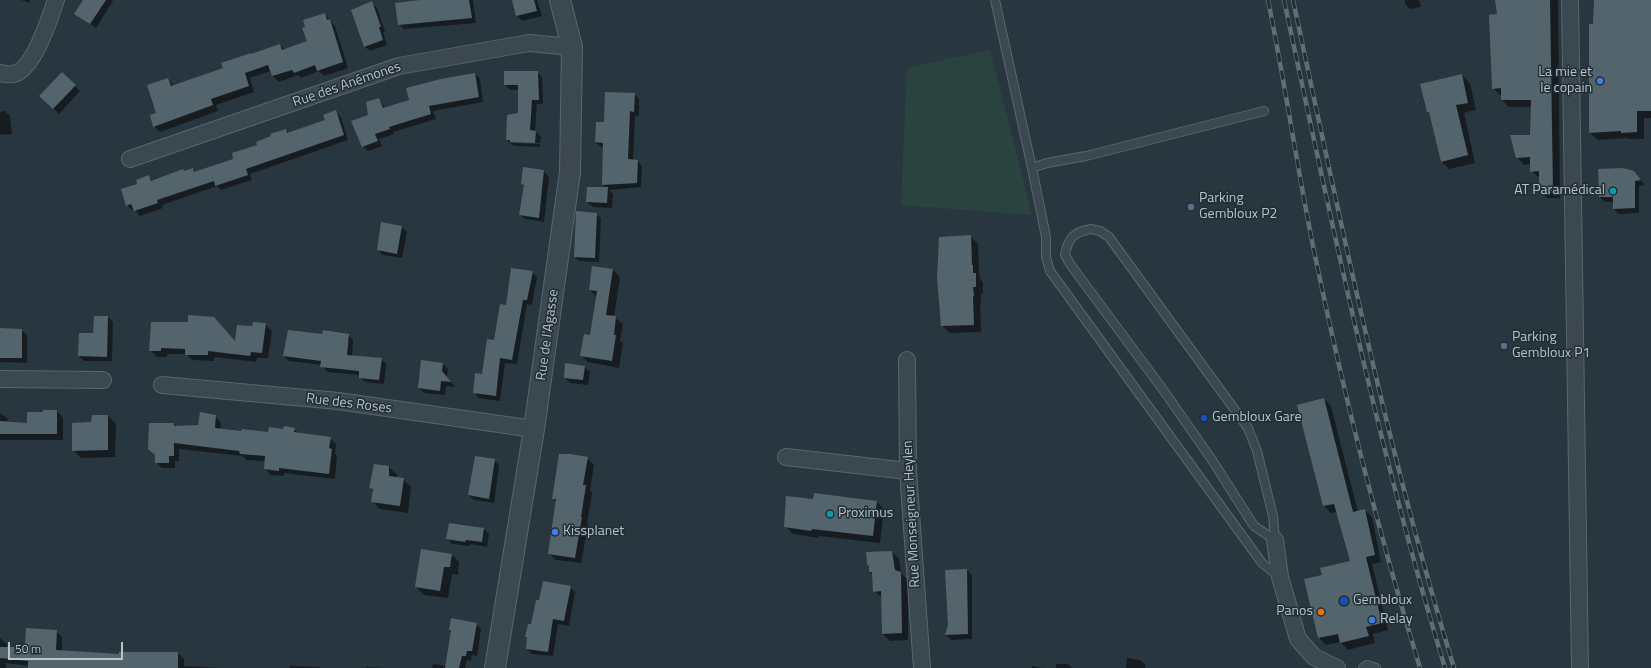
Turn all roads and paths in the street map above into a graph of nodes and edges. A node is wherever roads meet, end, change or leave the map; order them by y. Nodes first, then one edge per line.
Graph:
1 (56, 0) edge
2 (560, 0) edge
3 (995, 0) edge
4 (1570, 0) edge
5 (572, 46) junction
6 (0, 74) edge
7 (1264, 111) dead end
8 (130, 159) dead end
9 (1032, 168) junction
10 (907, 360) dead end
11 (0, 379) edge
12 (103, 380) dead end
13 (162, 385) dead end
14 (534, 429) junction
15 (786, 457) dead end
16 (908, 470) junction
17 (1275, 540) junction
18 (1280, 577) junction
19 (494, 668) edge
20 (922, 668) edge
21 (1337, 668) edge
22 (1363, 668) edge
23 (1376, 668) edge
24 (1580, 668) edge

1 - 6 street
2 - 5 street, Rue de l'Agasse
3 - 9 lane
4 - 24 street
5 - 8 street, Rue des Anémones
5 - 14 street, Rue de l'Agasse
7 - 9 lane
9 - 18 lane
10 - 16 street, Rue Monseigneur Heylen
11 - 12 street
13 - 14 street, Rue des Roses
14 - 19 street, Rue de l'Agasse
15 - 16 street
16 - 20 street, Rue Monseigneur Heylen
17 - 17 lane
17 - 18 street
18 - 21 street
22 - 23 lane

